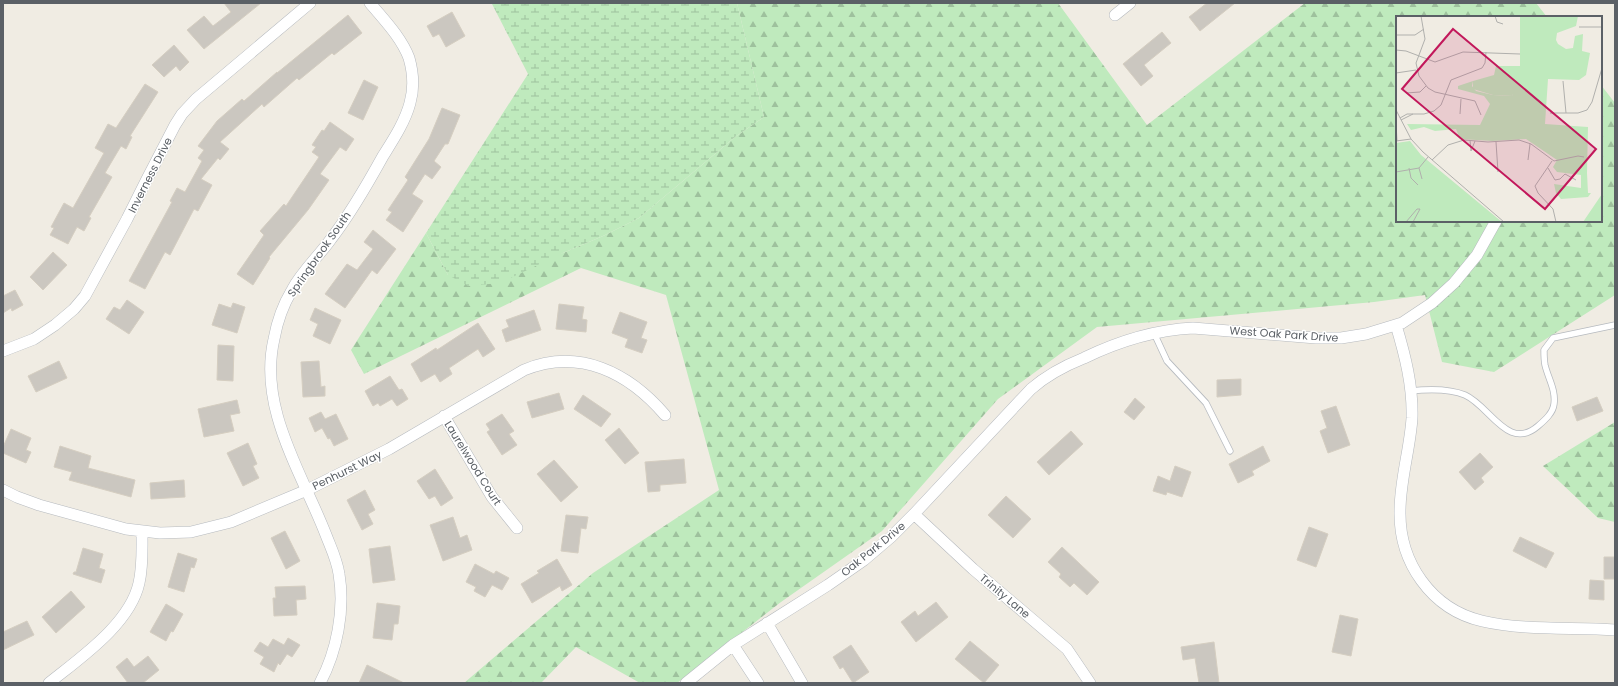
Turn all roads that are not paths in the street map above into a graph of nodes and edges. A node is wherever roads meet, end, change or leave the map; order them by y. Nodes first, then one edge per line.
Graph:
1 (310, 3) edge
2 (370, 3) edge
3 (1130, 3) edge
4 (1115, 15) dead end
5 (1495, 222) edge
6 (1396, 325) junction
7 (1615, 325) edge
8 (1154, 333) junction
9 (3, 351) edge
10 (1035, 386) joint
11 (1410, 391) junction
12 (665, 415) dead end
13 (444, 416) junction
14 (1230, 451) dead end
15 (3, 490) edge
16 (307, 490) junction
17 (914, 514) junction
18 (517, 528) dead end
19 (142, 531) junction
20 (767, 623) junction
21 (1615, 630) edge
22 (733, 645) junction
23 (49, 683) edge
24 (320, 683) edge
25 (686, 683) edge
26 (758, 683) edge
27 (802, 683) edge
28 (1090, 683) edge

1 - 9 street, Inverness Drive
2 - 16 street, Springbrook South
3 - 4 street
5 - 6 street, West Oak Park Drive
6 - 8 street, West Oak Park Drive
6 - 11 street
7 - 11 lane
8 - 10 street, West Oak Park Drive
8 - 14 lane
10 - 17 street, Oak Park Drive
11 - 21 street
12 - 13 street, Penhurst Way
13 - 16 street, Penhurst Way
13 - 18 street, Laurelwood Court
15 - 19 street, Penhurst Way
16 - 19 street, Penhurst Way
16 - 24 street, Springbrook South
17 - 20 street, Oak Park Drive
17 - 28 street, Trinity Lane
19 - 23 street
20 - 22 street, Oak Park Drive
20 - 27 street
22 - 25 street, Oak Park Drive
22 - 26 street

